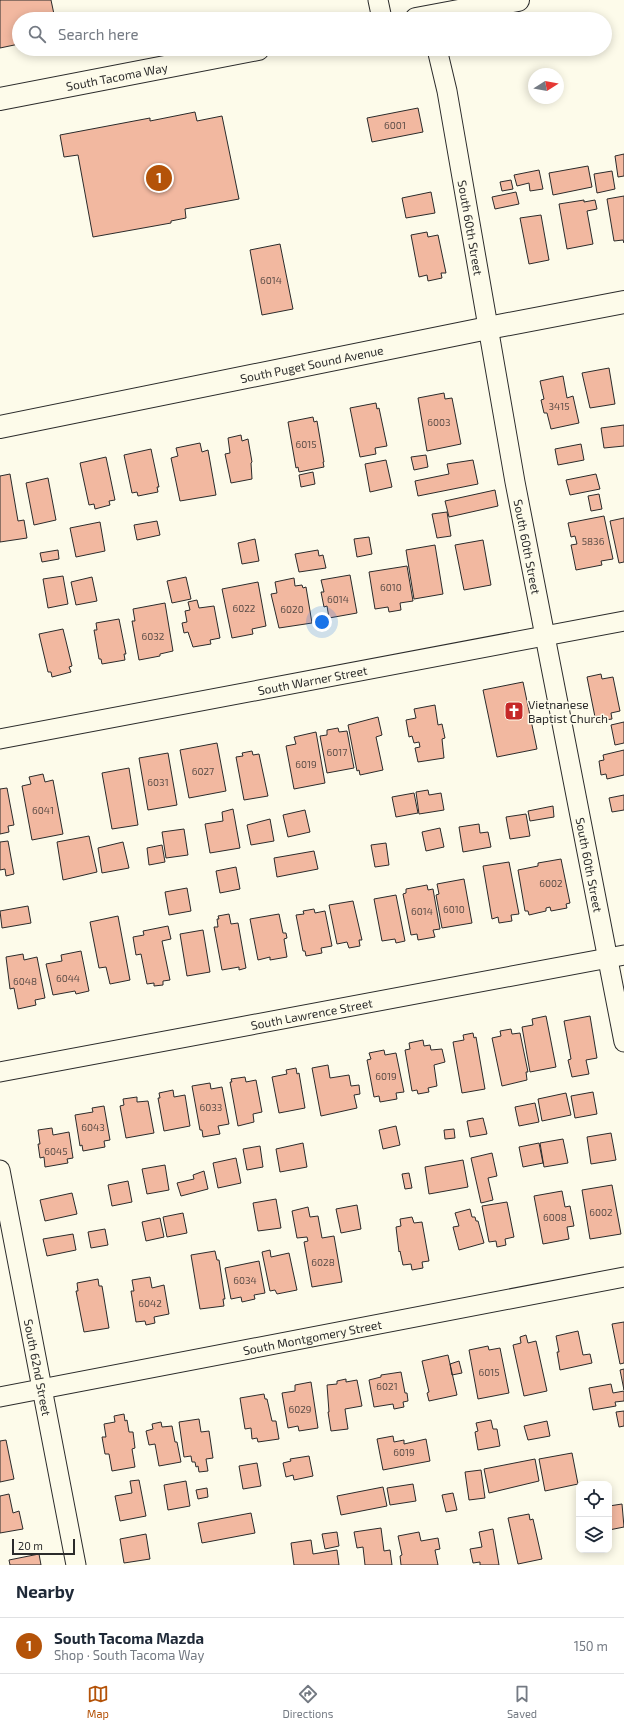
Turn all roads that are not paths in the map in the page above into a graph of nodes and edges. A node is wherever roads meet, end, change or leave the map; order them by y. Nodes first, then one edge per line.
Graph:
1 (378, 0) edge
2 (518, 0) edge
3 (381, 12) edge
4 (457, 12) edge
5 (222, 56) edge
6 (439, 56) edge
7 (0, 99) edge
8 (624, 302) edge
9 (488, 328) junction
10 (0, 427) edge
11 (624, 621) edge
12 (545, 636) junction
13 (0, 739) edge
14 (615, 956) edge
15 (624, 1042) edge
16 (0, 1072) edge
17 (0, 1170) edge
18 (624, 1278) edge
19 (42, 1389) junction
20 (0, 1397) edge
21 (76, 1565) edge

1 - 3 street
2 - 4 street
5 - 7 street, South Tacoma Way
6 - 9 street, South 60th Street
8 - 9 street, South Puget Sound Avenue
9 - 10 street, South Puget Sound Avenue
9 - 12 street, South 60th Street
11 - 12 street, South Warner Street
12 - 13 street, South Warner Street
12 - 14 street, South 60th Street
14 - 15 street, South 60th Street
14 - 16 street, South Lawrence Street
17 - 19 street, South 62nd Street
18 - 19 street, South Montgomery Street
19 - 20 street, South Montgomery Street
19 - 21 street, South 62nd Street

